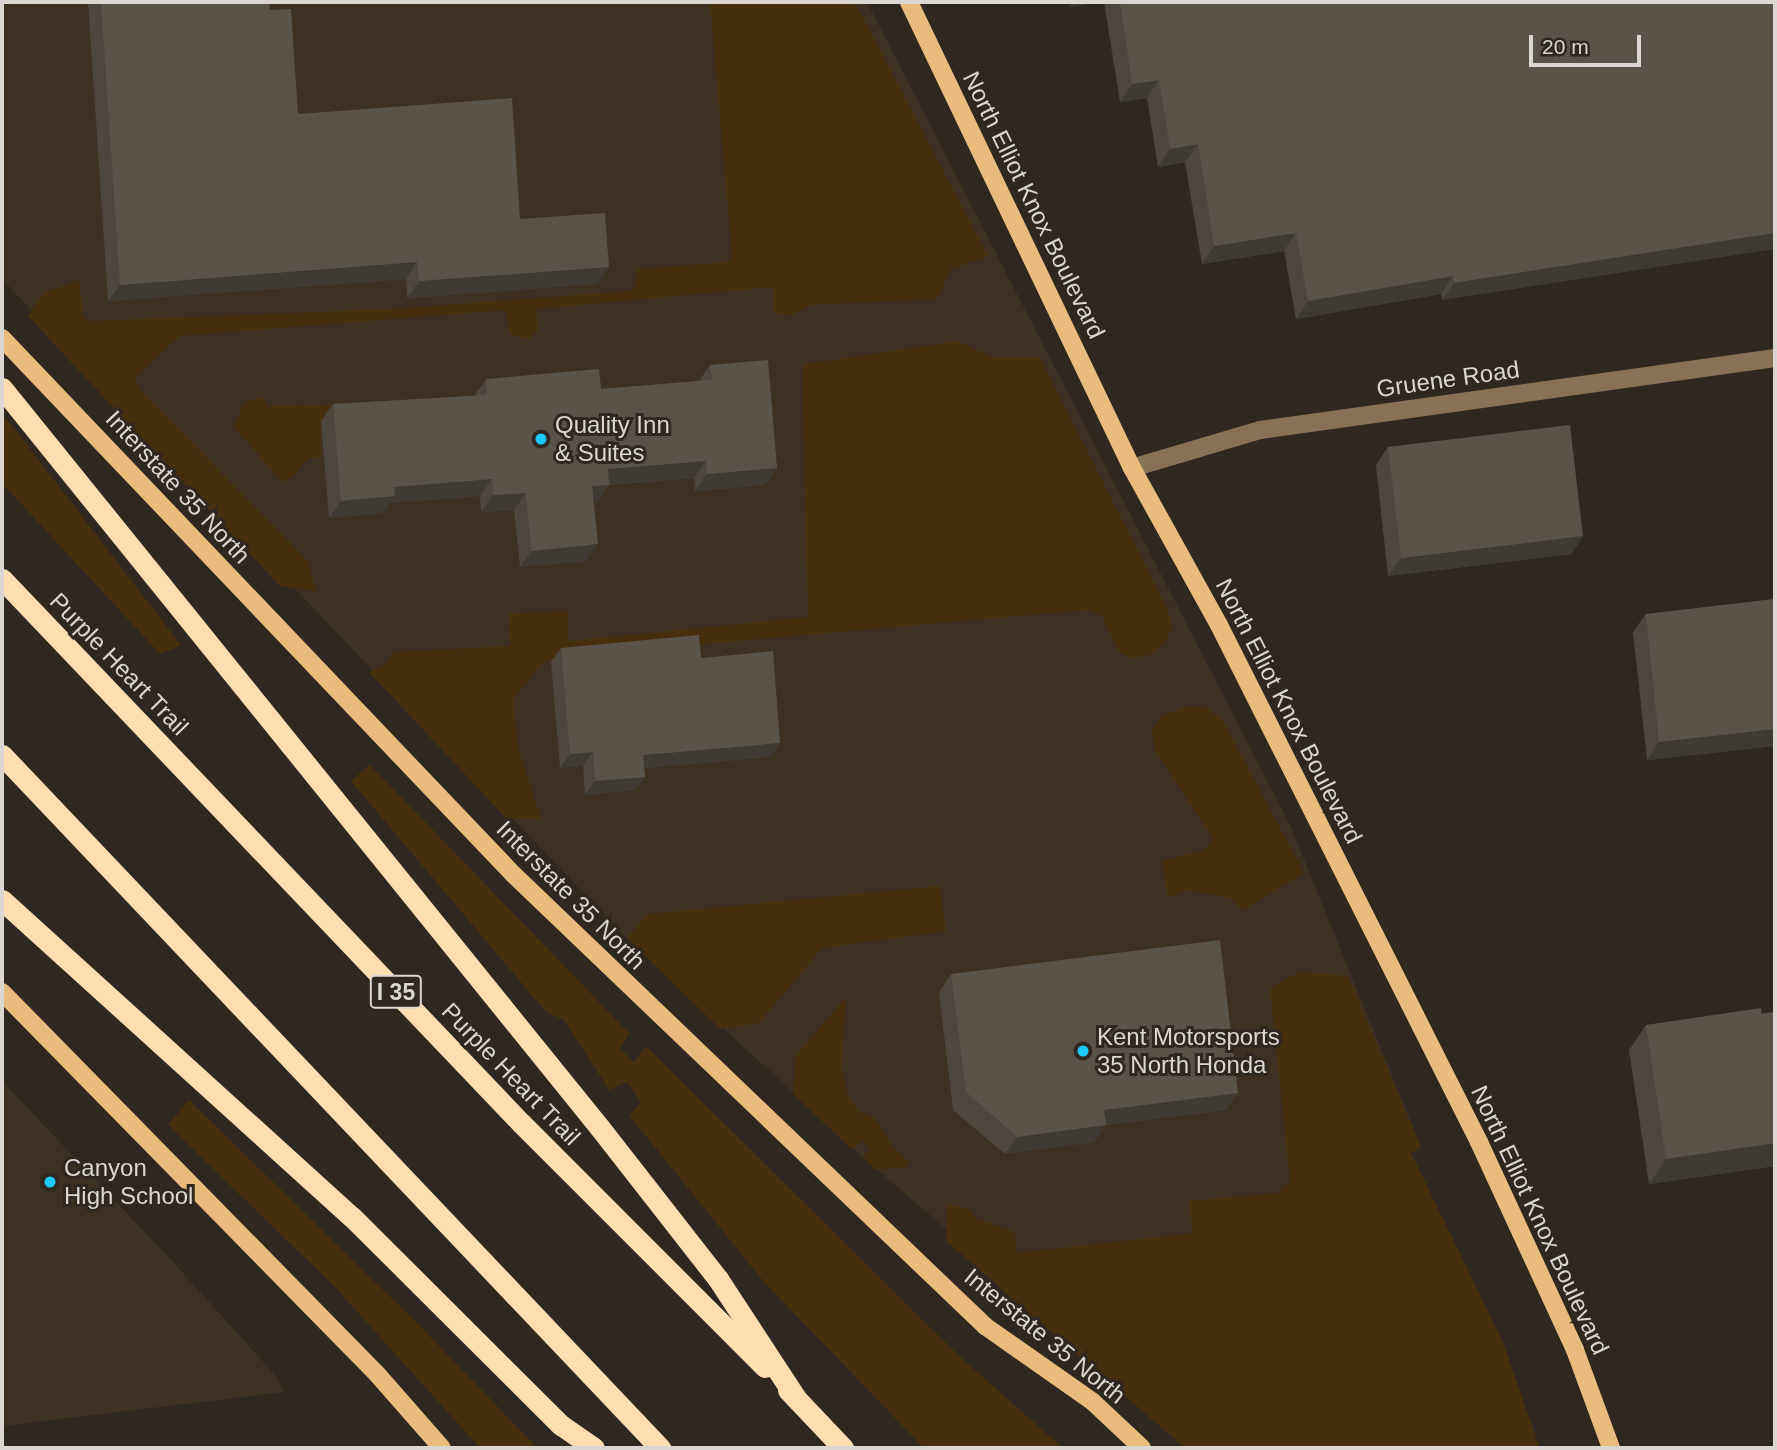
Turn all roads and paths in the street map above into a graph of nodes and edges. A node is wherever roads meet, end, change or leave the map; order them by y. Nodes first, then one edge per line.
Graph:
1 (909, 2) edge
2 (2, 338) edge
3 (1775, 358) edge
4 (2, 388) edge
5 (1132, 468) junction
6 (2, 579) edge
7 (2, 755) edge
8 (2, 900) edge
9 (2, 992) edge
10 (796, 1398) junction
11 (442, 1448) edge
12 (594, 1448) edge
13 (660, 1448) edge
14 (843, 1448) edge
15 (1142, 1448) edge
16 (1611, 1448) edge

1 - 5 main road, North Elliot Knox Boulevard
2 - 15 main road, Interstate 35 North
3 - 5 street, Gruene Road
4 - 10 highway
5 - 16 main road, North Elliot Knox Boulevard
6 - 10 highway, Purple Heart Trail / I 35
7 - 13 highway
8 - 12 highway
9 - 11 main road
10 - 14 highway, Purple Heart Trail / I 35

